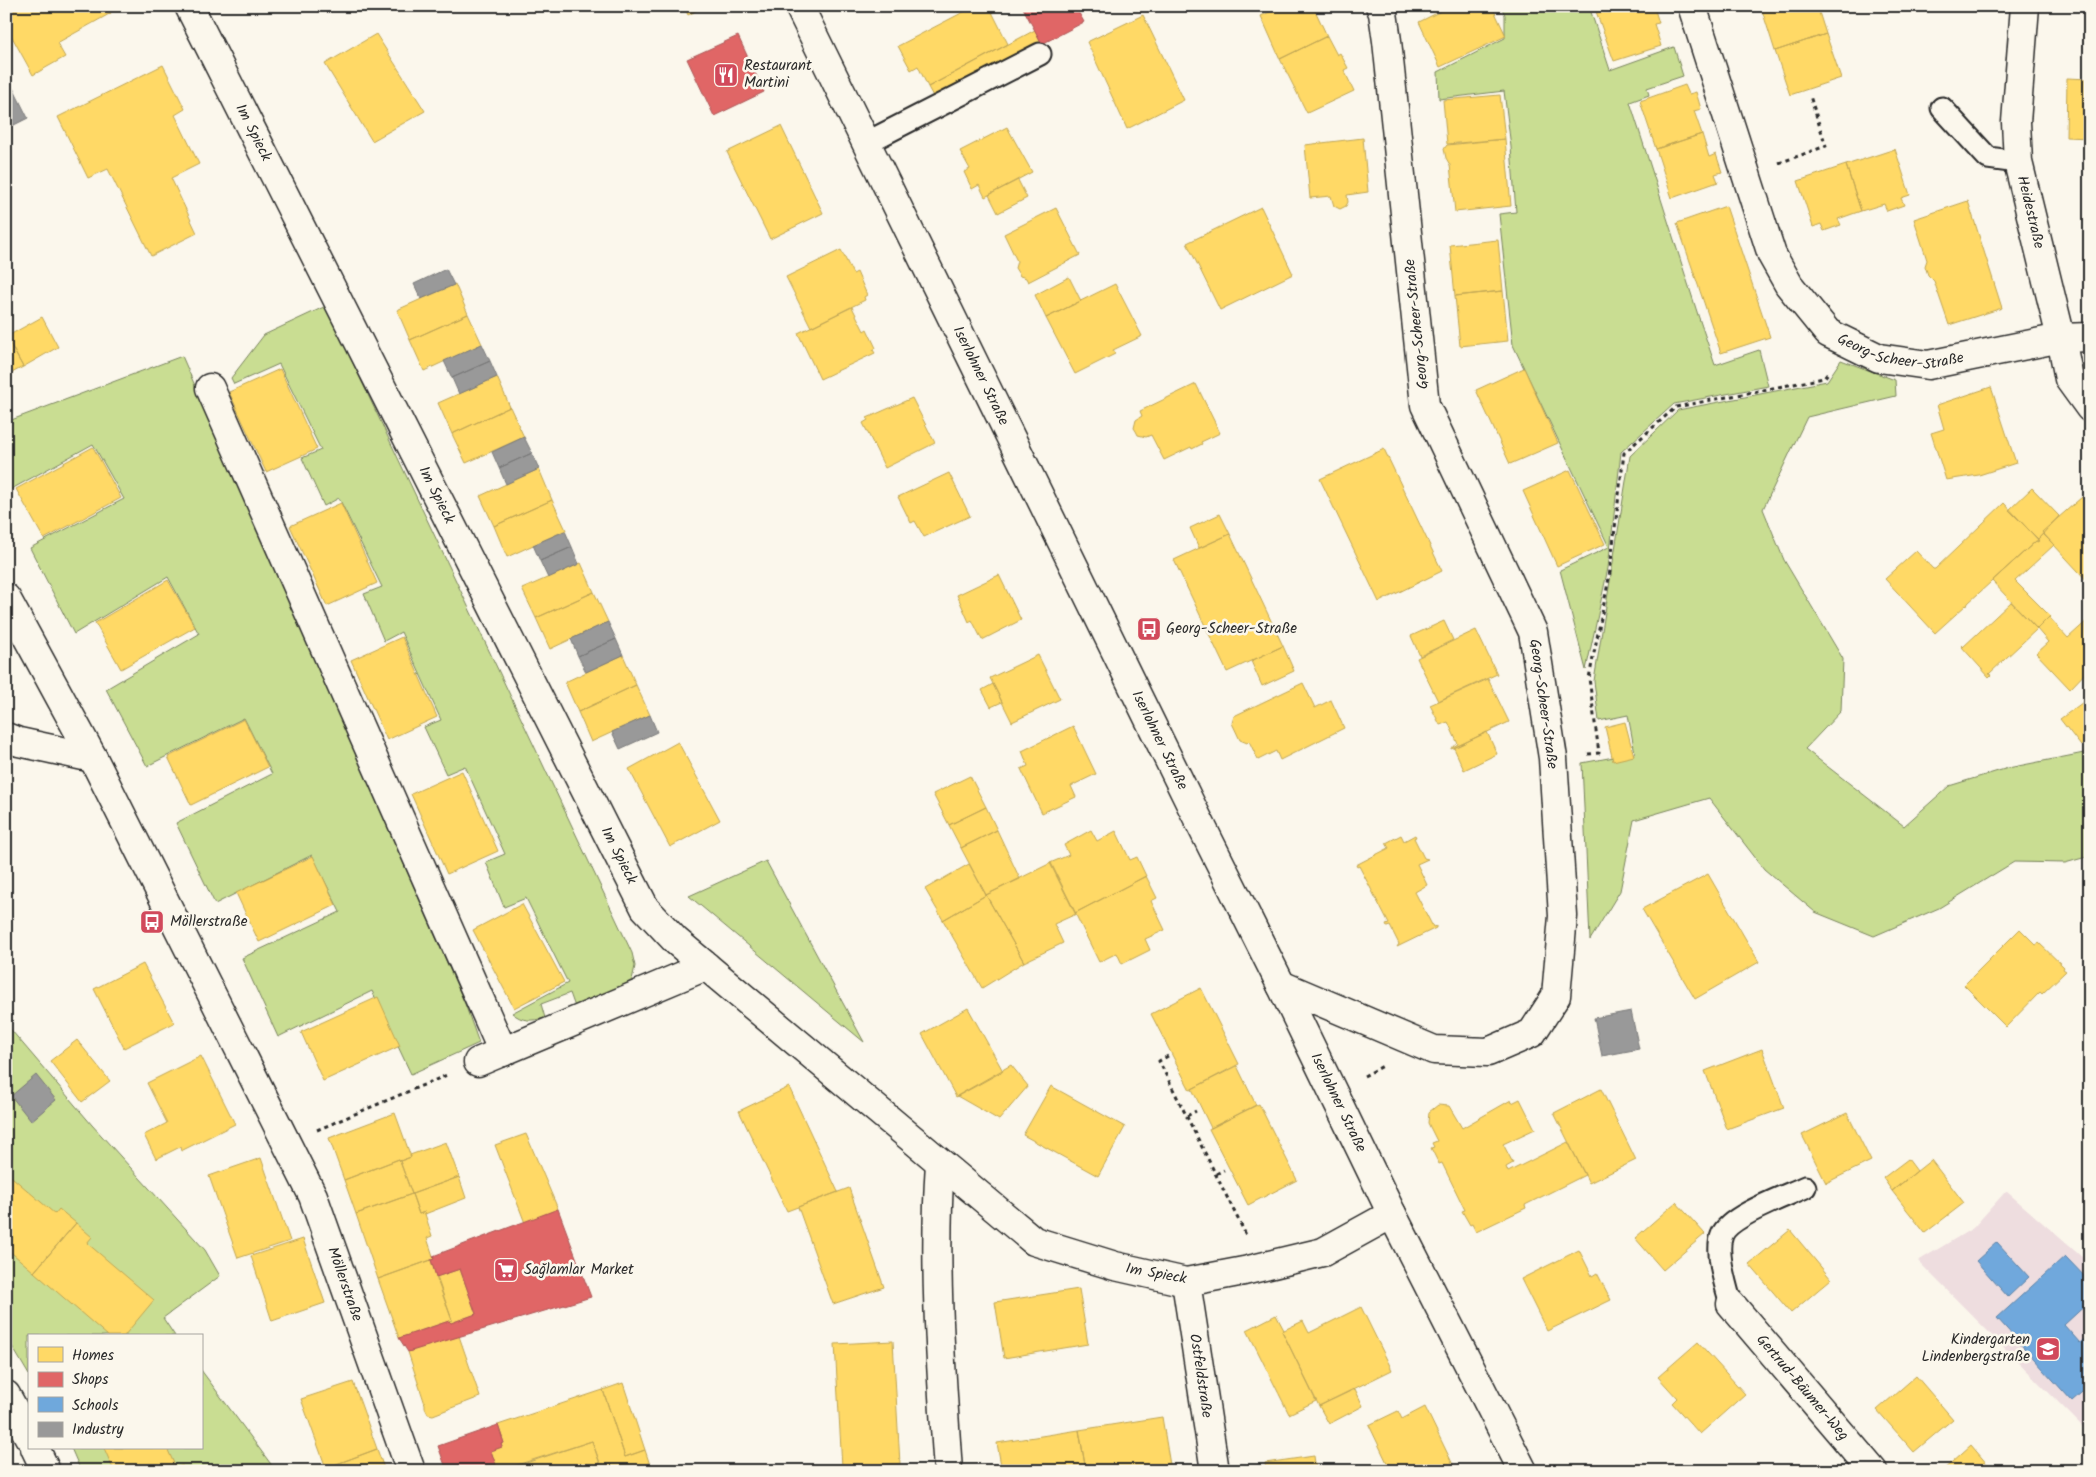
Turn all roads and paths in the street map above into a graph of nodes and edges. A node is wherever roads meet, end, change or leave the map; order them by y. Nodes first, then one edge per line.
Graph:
1 (189, 6) edge
2 (799, 6) edge
3 (1380, 6) edge
4 (1692, 6) edge
5 (2025, 6) edge
6 (1040, 54) dead end
7 (1810, 96) dead end
8 (1942, 108) dead end
9 (866, 143) junction
10 (2018, 162) junction
11 (1746, 174) junction
12 (2090, 337) edge
13 (2061, 338) junction
14 (1824, 378) dead end
15 (210, 388) dead end
16 (2090, 408) edge
17 (6, 598) edge
18 (6, 737) edge
19 (1599, 752) dead end
20 (93, 758) junction
21 (706, 966) junction
22 (1282, 985) junction
23 (503, 1052) junction
24 (1168, 1056) dead end
25 (478, 1062) joint
26 (1380, 1068) dead end
27 (1371, 1073) dead end
28 (1196, 1111) dead end
29 (1187, 1116) junction
30 (287, 1144) junction
31 (940, 1163) junction
32 (1224, 1170) dead end
33 (1216, 1174) junction
34 (1805, 1187) dead end
35 (1392, 1214) junction
36 (1262, 1267) junction
37 (1186, 1282) junction
38 (1730, 1304) joint
39 (6, 1395) edge
40 (28, 1435) edge
41 (36, 1450) edge
42 (46, 1471) edge
43 (411, 1471) edge
44 (948, 1471) edge
45 (1216, 1471) edge
46 (1523, 1471) edge
47 (1873, 1471) edge

1 - 21 street, Im Spieck
2 - 9 street, Iserlohner Straße
3 - 22 street, Georg-Scheer-Straße
4 - 11 street, Georg-Scheer-Straße
5 - 10 street, Heidestraße
6 - 9 lane
7 - 11 path
8 - 10 lane
9 - 22 street, Iserlohner Straße
10 - 13 street, Heidestraße
11 - 13 street, Georg-Scheer-Straße
12 - 13 street, Georg-Scheer-Straße
13 - 16 street, Heidestraße
14 - 19 path
15 - 23 street
17 - 20 street, Möllerstraße
18 - 20 street
20 - 30 street, Möllerstraße
21 - 23 street
21 - 31 street, Im Spieck
22 - 35 street, Iserlohner Straße
23 - 25 street
24 - 29 path
25 - 30 path
26 - 27 path
28 - 29 path
29 - 33 path
30 - 43 street, Möllerstraße
31 - 37 street, Im Spieck
31 - 44 street
32 - 33 path
33 - 36 path
34 - 38 lane
35 - 36 street, Im Spieck
35 - 46 street, Iserlohner Straße
36 - 37 street, Im Spieck
37 - 45 street, Ostfeldstraße
38 - 47 street, Gertrud-Bäumer-Weg
39 - 40 street
41 - 42 street

